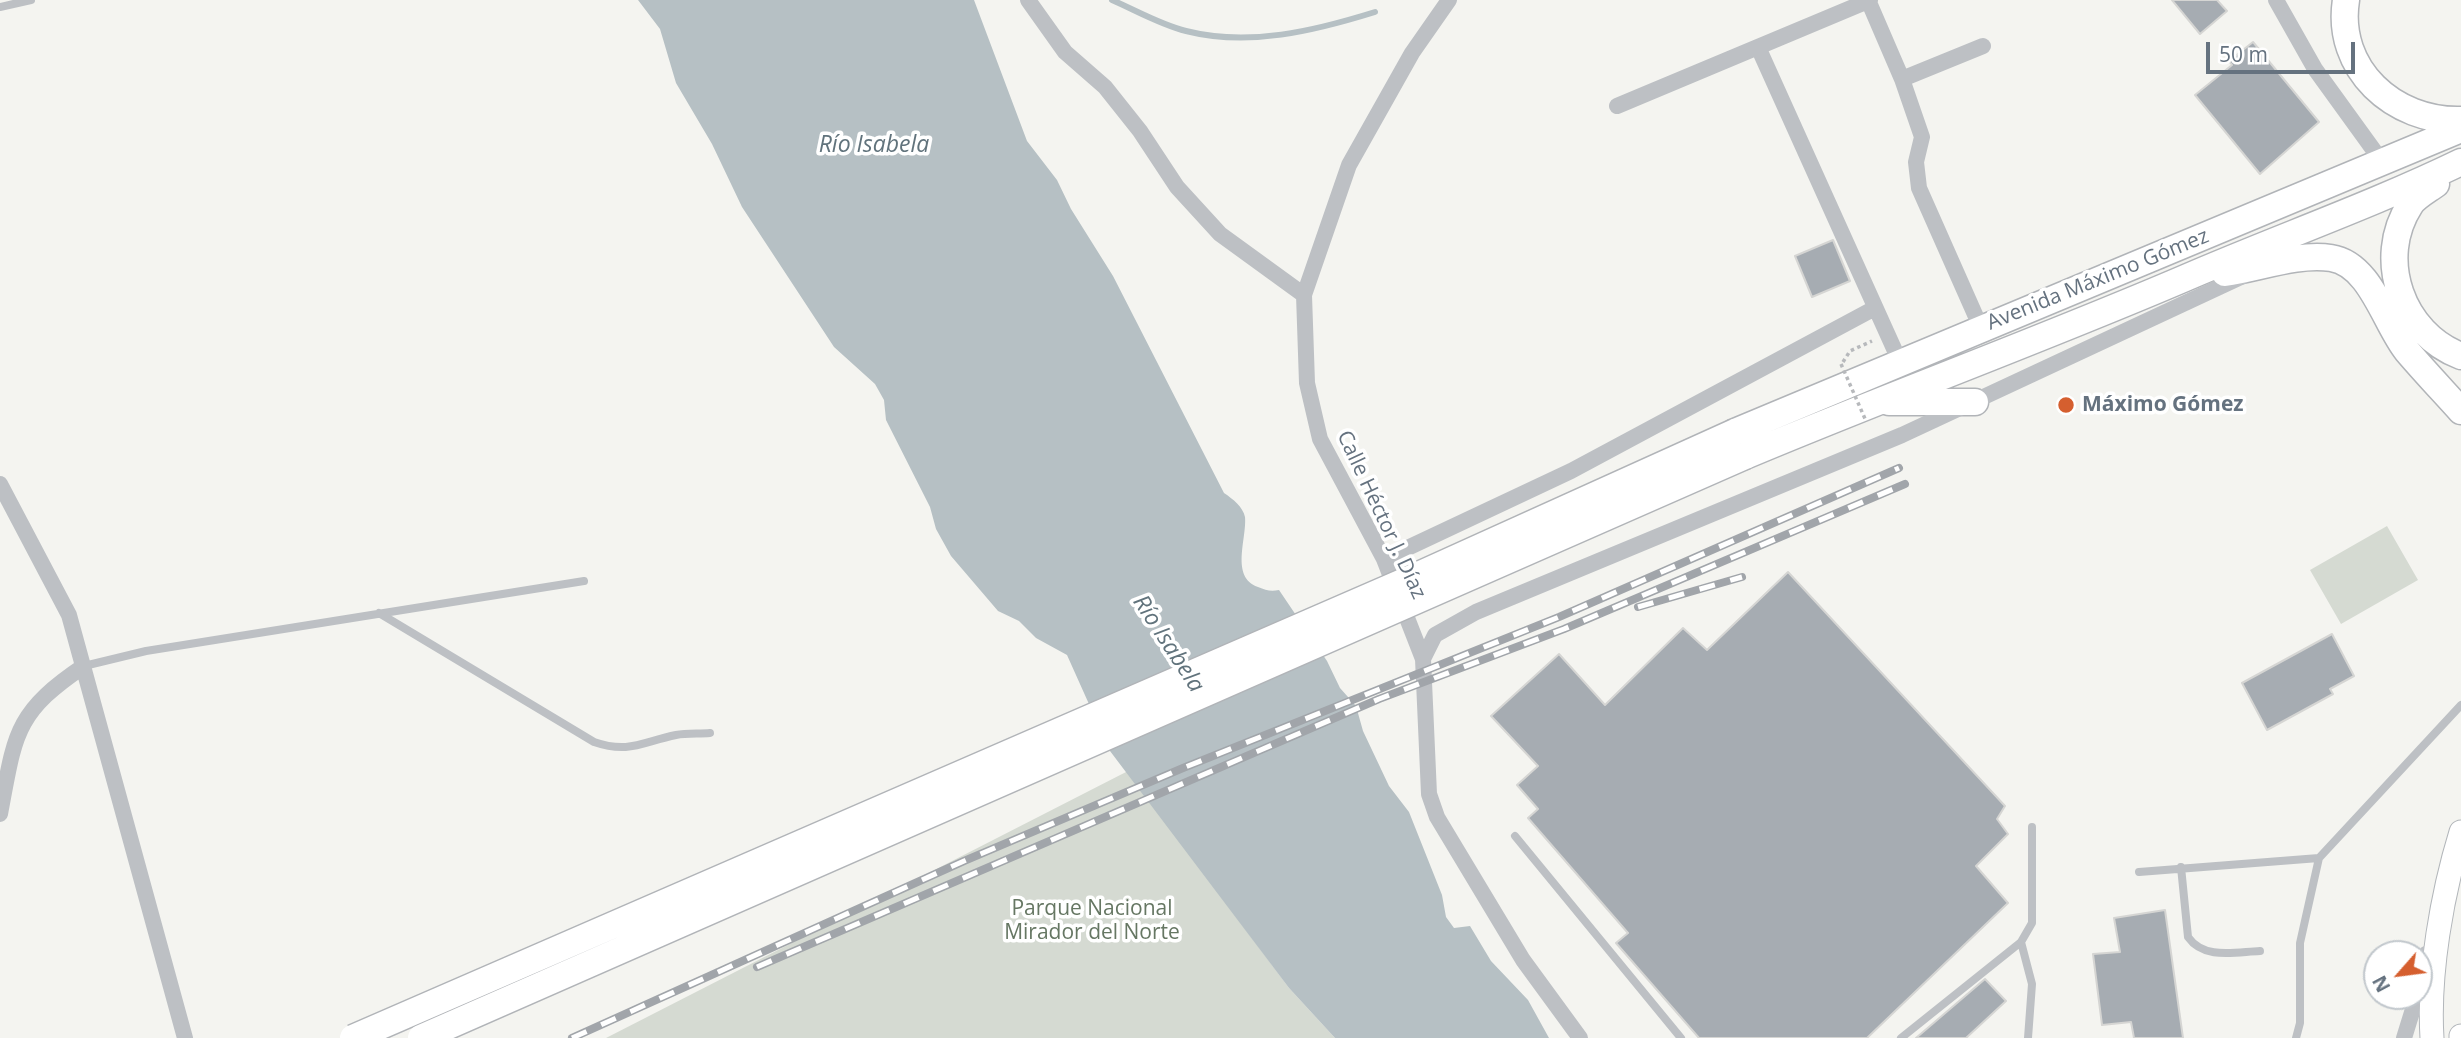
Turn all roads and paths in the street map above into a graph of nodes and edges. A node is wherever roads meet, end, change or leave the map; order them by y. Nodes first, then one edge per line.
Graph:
1 (31, 0) edge
2 (1028, 0) edge
3 (1449, 0) edge
4 (1869, 0) edge
5 (2276, 0) edge
6 (2346, 0) edge
7 (0, 7) edge
8 (1983, 46) dead end
9 (1758, 47) junction
10 (1902, 79) junction
11 (1618, 106) dead end
12 (2461, 120) edge
13 (2461, 129) edge
14 (2383, 163) junction
15 (2461, 163) edge
16 (2261, 268) junction
17 (2182, 279) junction
18 (1304, 295) junction
19 (1875, 308) junction
20 (1981, 328) junction
21 (1887, 334) junction
22 (2461, 356) edge
23 (1900, 362) junction
24 (1975, 402) junction
25 (2461, 411) edge
26 (1870, 412) junction
27 (1740, 444) junction
28 (0, 484) edge
29 (1384, 559) junction
30 (584, 581) dead end
31 (379, 612) junction
32 (1423, 659) junction
33 (84, 666) junction
34 (2461, 705) edge
35 (710, 733) dead end
36 (0, 814) edge
37 (2032, 827) dead end
38 (2461, 832) edge
39 (1515, 836) dead end
40 (2454, 854) junction
41 (2319, 858) junction
42 (2181, 867) junction
43 (2139, 872) dead end
44 (2429, 940) edge
45 (2021, 942) junction
46 (2260, 951) dead end
47 (2413, 1010) edge
48 (185, 1038) edge
49 (353, 1038) edge
50 (421, 1038) edge
51 (1580, 1038) edge
52 (1681, 1038) edge
53 (1901, 1038) edge
54 (2028, 1038) edge
55 (2297, 1038) edge
56 (2404, 1038) edge
57 (2432, 1038) edge

1 - 7 lane
2 - 18 street
3 - 18 street, Calle Héctor J. Díaz
4 - 9 street
4 - 10 street
5 - 14 street
6 - 12 main road
8 - 10 street
9 - 11 street
9 - 19 street
10 - 20 street
13 - 14 main road, Avenida Máximo Gómez
14 - 20 main road, Avenida Máximo Gómez
15 - 17 main road, Avenida Máximo Gómez
15 - 22 main road
16 - 17 main road
16 - 24 street
16 - 25 main road
17 - 26 main road, Avenida Máximo Gómez
18 - 29 street, Calle Héctor J. Díaz
19 - 21 street
19 - 29 street
20 - 23 main road, Avenida Máximo Gómez
21 - 23 street
21 - 26 path, bridge
23 - 27 main road, Avenida Máximo Gómez
24 - 26 main road
24 - 32 street
26 - 27 main road, Avenida Máximo Gómez
27 - 49 main road, bridge
27 - 50 main road, bridge
28 - 33 street
29 - 32 street, Calle Héctor J. Díaz
30 - 31 lane
31 - 33 lane
31 - 35 lane
32 - 51 street, Calle Héctor J. Díaz
33 - 36 street
33 - 48 street
34 - 41 lane
37 - 45 lane
38 - 40 main road
39 - 52 lane
40 - 44 street
40 - 57 main road
41 - 42 lane
41 - 55 lane
42 - 43 lane
42 - 46 lane
45 - 53 lane
45 - 54 lane
47 - 56 street

